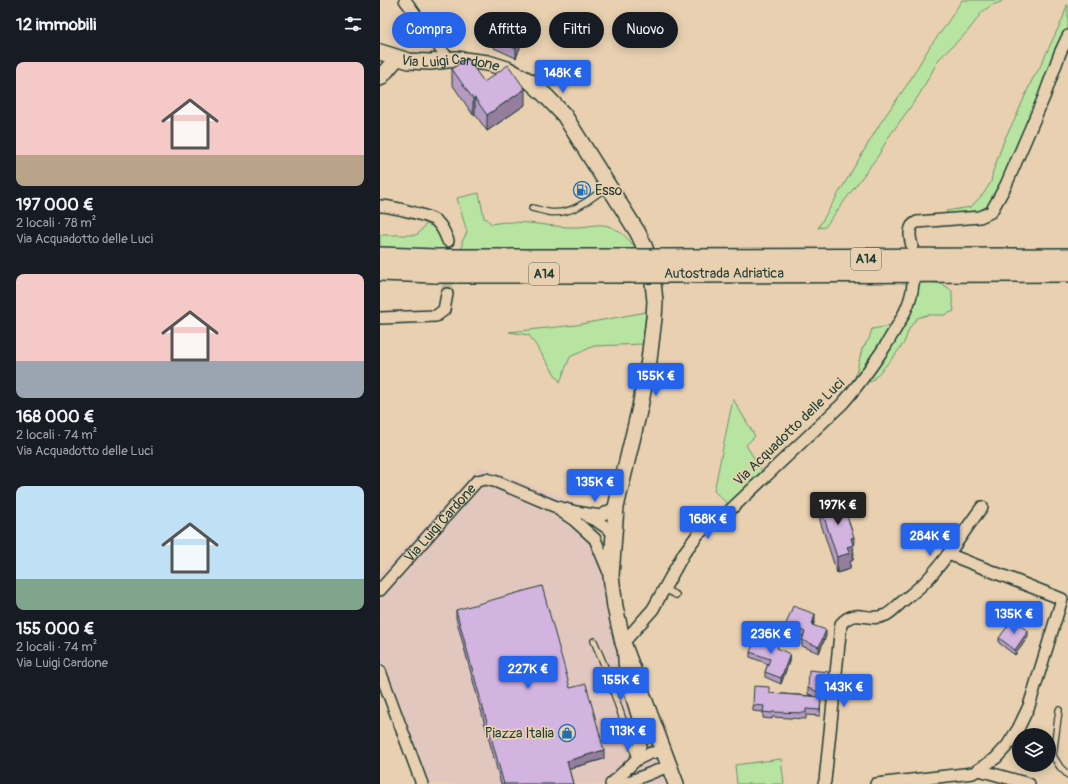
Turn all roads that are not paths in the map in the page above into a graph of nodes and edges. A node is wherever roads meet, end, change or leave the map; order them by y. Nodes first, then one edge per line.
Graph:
1 (405, 0) edge
2 (1068, 36) edge
3 (380, 52) edge
4 (397, 58) junction
5 (448, 60) junction
6 (380, 78) edge
7 (609, 186) junction
8 (380, 206) edge
9 (532, 208) dead end
10 (448, 241) tunnel mouth
11 (912, 246) dead end
12 (380, 257) edge
13 (1068, 258) edge
14 (446, 266) junction
15 (664, 266) junction
16 (380, 271) edge
17 (1068, 272) edge
18 (913, 284) dead end
19 (447, 294) tunnel mouth
20 (380, 318) edge
21 (616, 507) junction
22 (982, 507) dead end
23 (575, 516) junction
24 (614, 533) junction
25 (948, 554) junction
26 (611, 576) junction
27 (382, 586) edge
28 (664, 589) junction
29 (676, 595) dead end
30 (594, 641) dead end
31 (623, 644) junction
32 (380, 671) edge
33 (1059, 710) dead end
34 (663, 750) junction
35 (636, 760) junction
36 (669, 766) junction
37 (979, 770) junction
38 (1068, 775) edge
39 (422, 784) edge
40 (611, 784) edge
41 (623, 784) edge
42 (676, 784) edge
43 (824, 784) edge
44 (876, 784) edge
45 (1030, 784) edge

1 - 5 street
2 - 11 street
3 - 4 main road, Via Luigi Cardone
4 - 5 main road, Via Luigi Cardone
4 - 6 main road
5 - 7 main road, Via Luigi Cardone
7 - 9 lane
7 - 21 main road, Via Luigi Cardone
8 - 10 street
12 - 14 highway, Autostrada Adriatica / A14
13 - 15 highway, Autostrada Adriatica / A14
14 - 15 highway, Autostrada Adriatica / A14, bridge
14 - 16 highway, Autostrada Adriatica / A14
15 - 17 highway, Autostrada Adriatica / A14
18 - 28 street, Via Acquadotto delle Luci
19 - 20 street
21 - 23 street, Via Luigi Cardone
21 - 24 main road, Via Luigi Cardone
22 - 25 street
23 - 24 street, Via Luigi Cardone
23 - 26 street, Via Luigi Cardone
23 - 27 street, Via Luigi Cardone
24 - 26 main road, Via Luigi Cardone
25 - 37 street
25 - 43 street
26 - 31 main road, Via Luigi Cardone
28 - 29 lane
28 - 31 street, Via Acquadotto delle Luci
30 - 35 lane
31 - 34 main road, Via Luigi Cardone
31 - 35 street, Via Luigi Cardone
32 - 39 street
33 - 38 lane
34 - 35 street
34 - 36 main road, Via Luigi Cardone
35 - 40 street
36 - 41 street
36 - 42 main road, Via Luigi Cardone
37 - 44 street
37 - 45 street

